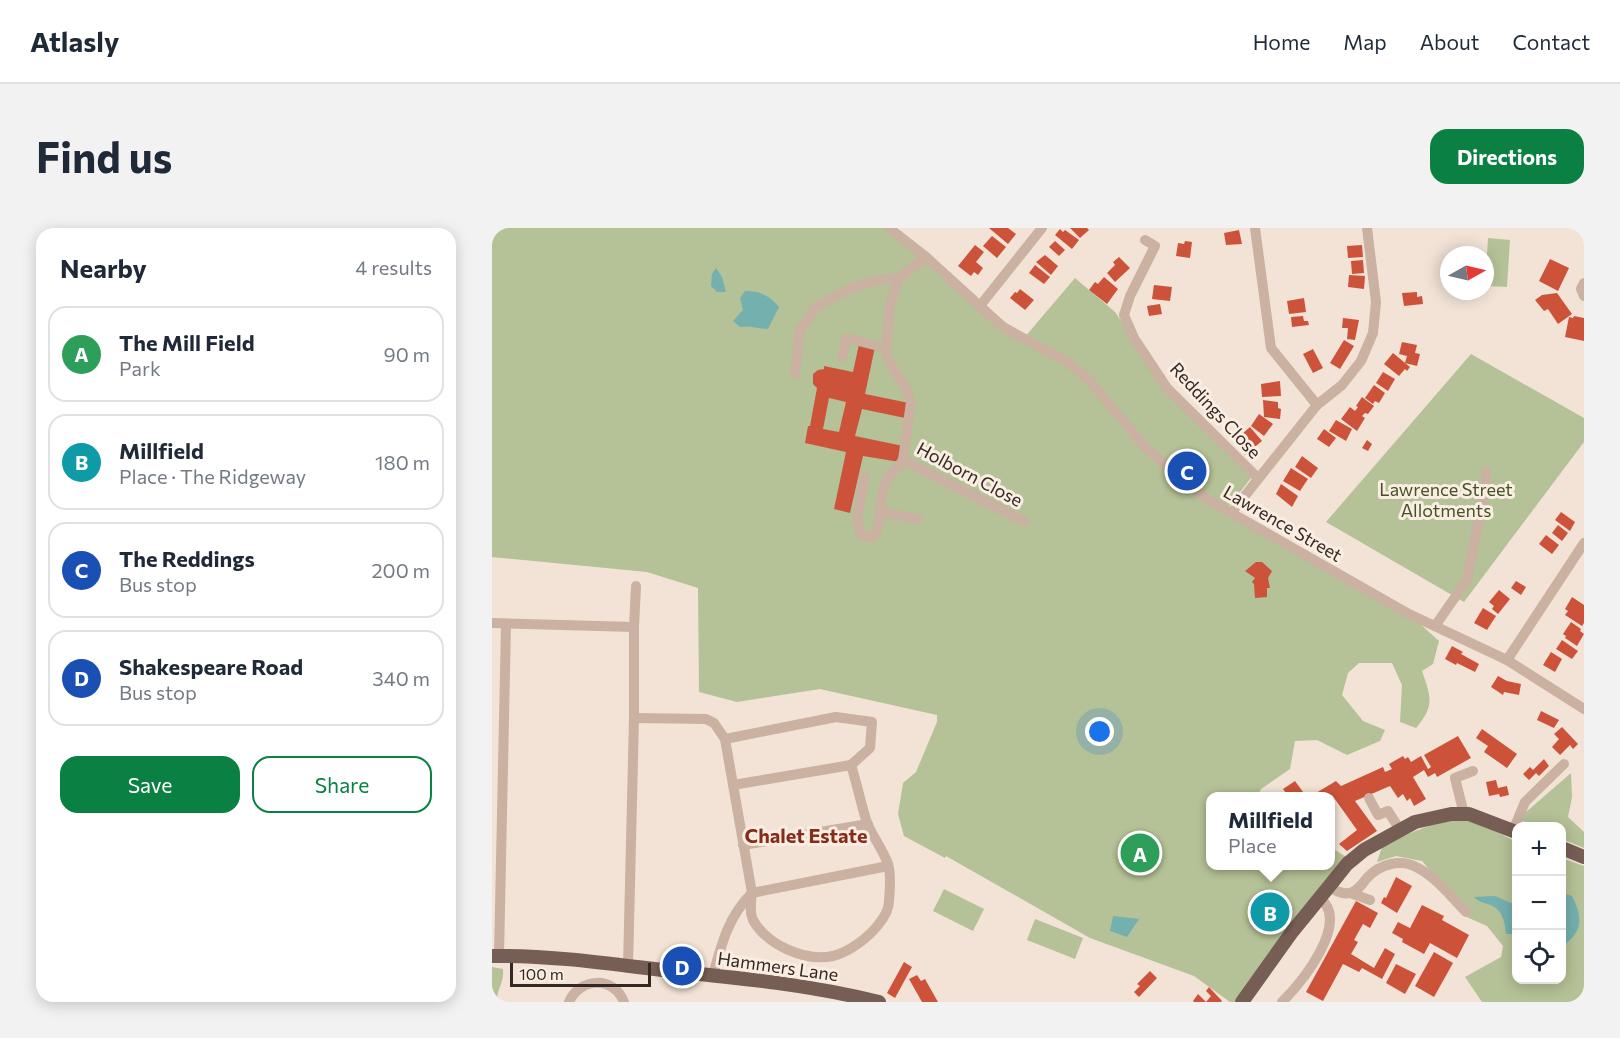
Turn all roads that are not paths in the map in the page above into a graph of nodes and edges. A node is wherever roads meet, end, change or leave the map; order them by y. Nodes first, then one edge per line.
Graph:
1 (890, 228) edge
2 (1042, 228) edge
3 (1255, 228) edge
4 (1367, 228) edge
5 (1145, 240) dead end
6 (926, 257) junction
7 (899, 278) junction
8 (1584, 283) edge
9 (1584, 296) edge
10 (979, 307) junction
11 (886, 348) junction
12 (842, 357) dead end
13 (795, 374) dead end
14 (1317, 405) junction
15 (903, 460) junction
16 (1486, 472) dead end
17 (865, 476) dead end
18 (1258, 478) junction
19 (1232, 512) junction
20 (881, 513) junction
21 (918, 519) dead end
22 (1025, 522) dead end
23 (1584, 543) edge
24 (636, 586) dead end
25 (492, 623) edge
26 (506, 624) junction
27 (1436, 626) junction
28 (634, 627) junction
29 (1507, 660) junction
30 (1584, 709) edge
31 (634, 718) junction
32 (725, 739) junction
33 (1564, 764) dead end
34 (851, 765) junction
35 (1473, 771) dead end
36 (733, 785) junction
37 (1369, 798) dead end
38 (1464, 814) junction
39 (1518, 822) edge
40 (868, 824) junction
41 (1400, 830) junction
42 (1512, 830) edge
43 (743, 845) junction
44 (1566, 849) edge
45 (1584, 856) edge
46 (888, 866) junction
47 (1324, 892) junction
48 (752, 893) junction
49 (1350, 893) junction
50 (1370, 900) dead end
51 (1466, 912) dead end
52 (496, 956) edge
53 (597, 962) junction
54 (628, 966) junction
55 (713, 975) junction
56 (596, 982) junction
57 (569, 1002) edge
58 (624, 1002) edge
59 (879, 1002) edge
60 (1242, 1002) edge
61 (1282, 1002) edge

1 - 6 street, Lawrence Street
2 - 10 street
3 - 14 street
4 - 14 street
5 - 18 street, Reddings Close
6 - 7 street
6 - 10 street, Lawrence Street
7 - 11 street, Holborn Close
7 - 13 street
8 - 9 street
10 - 19 street, Lawrence Street
11 - 12 street
11 - 15 street, Holborn Close
14 - 18 street
15 - 20 street
15 - 22 street, Holborn Close
16 - 27 street
17 - 20 street
18 - 19 street
19 - 27 street, Lawrence Street
20 - 21 street
23 - 29 street
24 - 28 street
25 - 26 street
26 - 28 street
26 - 52 street
27 - 29 street, Lawrence Street
28 - 31 street
29 - 30 street, Lawrence Street
31 - 32 street
31 - 54 street
32 - 34 street
32 - 36 street
33 - 39 street
34 - 36 street
34 - 40 street
35 - 38 street
36 - 43 street
37 - 41 street
38 - 41 main road
38 - 42 main road
40 - 43 street
40 - 46 street
41 - 47 main road
43 - 48 street
44 - 45 main road
46 - 48 street
46 - 48 street
47 - 49 street
47 - 60 main road
47 - 61 street
48 - 55 street
49 - 50 street
49 - 51 street
52 - 53 main road, Hammers Lane
53 - 54 main road, Hammers Lane
53 - 56 street
54 - 55 main road, Hammers Lane
55 - 59 main road, Hammers Lane
56 - 57 street
56 - 58 street

